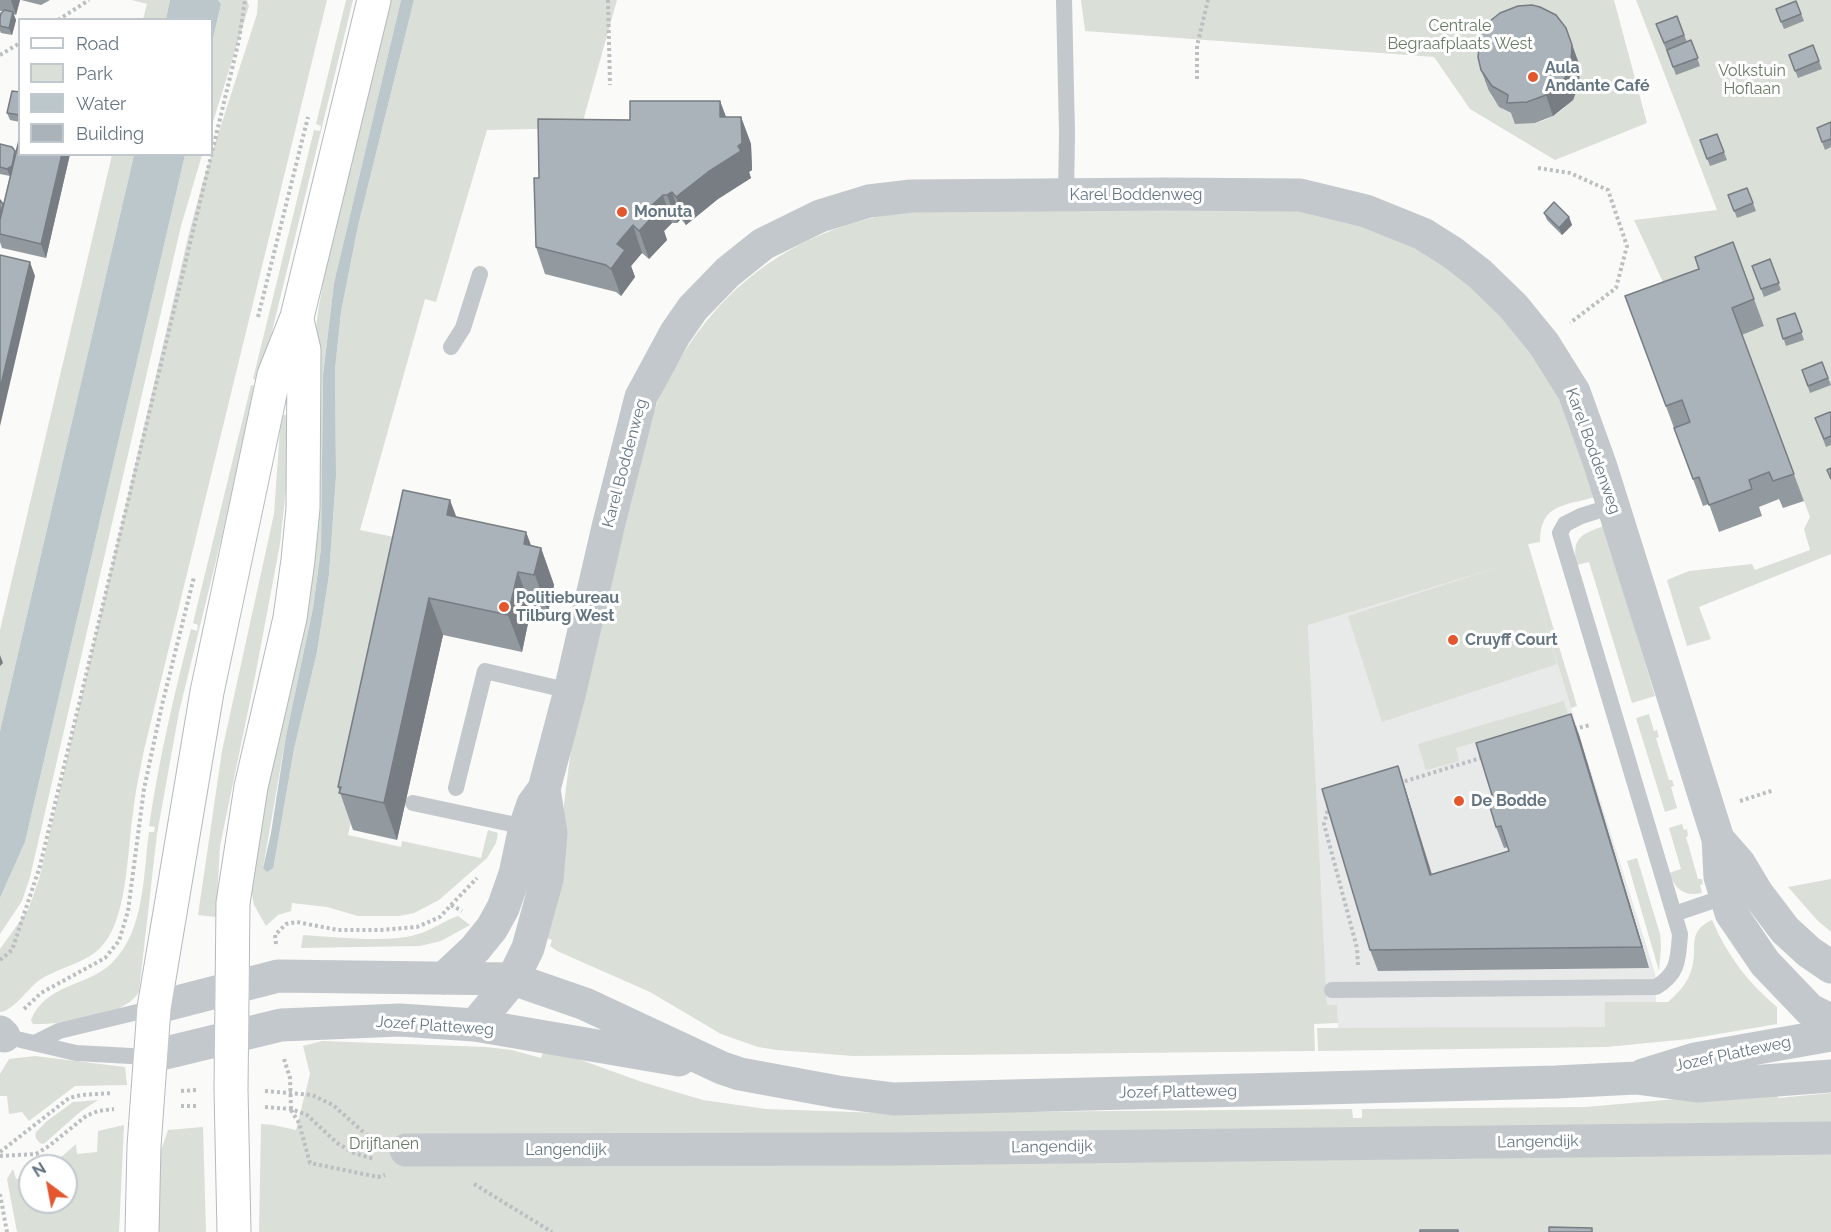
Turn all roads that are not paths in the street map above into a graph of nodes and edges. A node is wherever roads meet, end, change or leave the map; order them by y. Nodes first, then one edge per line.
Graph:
1 (374, 0) edge
2 (1064, 0) edge
3 (1066, 195) junction
4 (480, 274) dead end
5 (297, 317) junction
6 (451, 347) dead end
7 (1613, 506) junction
8 (570, 691) junction
9 (456, 788) dead end
10 (413, 803) dead end
11 (538, 830) junction
12 (1739, 891) junction
13 (1674, 914) junction
14 (1831, 967) edge
15 (444, 978) junction
16 (513, 979) junction
17 (234, 987) junction
18 (1332, 990) dead end
19 (154, 1008) junction
20 (1831, 1020) edge
21 (475, 1025) junction
22 (1831, 1035) edge
23 (13, 1037) edge
24 (232, 1037) junction
25 (149, 1057) junction
26 (722, 1068) junction
27 (1831, 1076) edge
28 (1636, 1077) junction
29 (1831, 1138) edge
30 (406, 1150) road end
31 (142, 1232) edge
32 (234, 1232) edge

1 - 5 main road
2 - 3 lane
3 - 7 street, Karel Boddenweg
3 - 8 street, Karel Boddenweg
4 - 6 lane
5 - 17 main road
5 - 19 main road
7 - 12 street, Karel Boddenweg
7 - 13 lane
8 - 9 lane
8 - 11 street, Karel Boddenweg
10 - 11 lane
11 - 15 street, Karel Boddenweg
11 - 16 street, Karel Boddenweg
12 - 13 lane
12 - 14 street, Karel Boddenweg
12 - 20 street, Karel Boddenweg
13 - 18 lane
15 - 16 street, Jozef Platteweg
15 - 17 street, Jozef Platteweg
16 - 21 street, Karel Boddenweg
16 - 26 street, Jozef Platteweg
17 - 19 street, Jozef Platteweg
17 - 24 main road
19 - 23 lane
19 - 25 main road
21 - 24 street, Jozef Platteweg
21 - 26 street, Jozef Platteweg
22 - 28 street, Jozef Platteweg
23 - 25 lane
24 - 25 street, Jozef Platteweg
24 - 32 main road
25 - 31 main road
26 - 28 street, Jozef Platteweg
27 - 28 street, Jozef Platteweg
29 - 30 street, Langendijk

